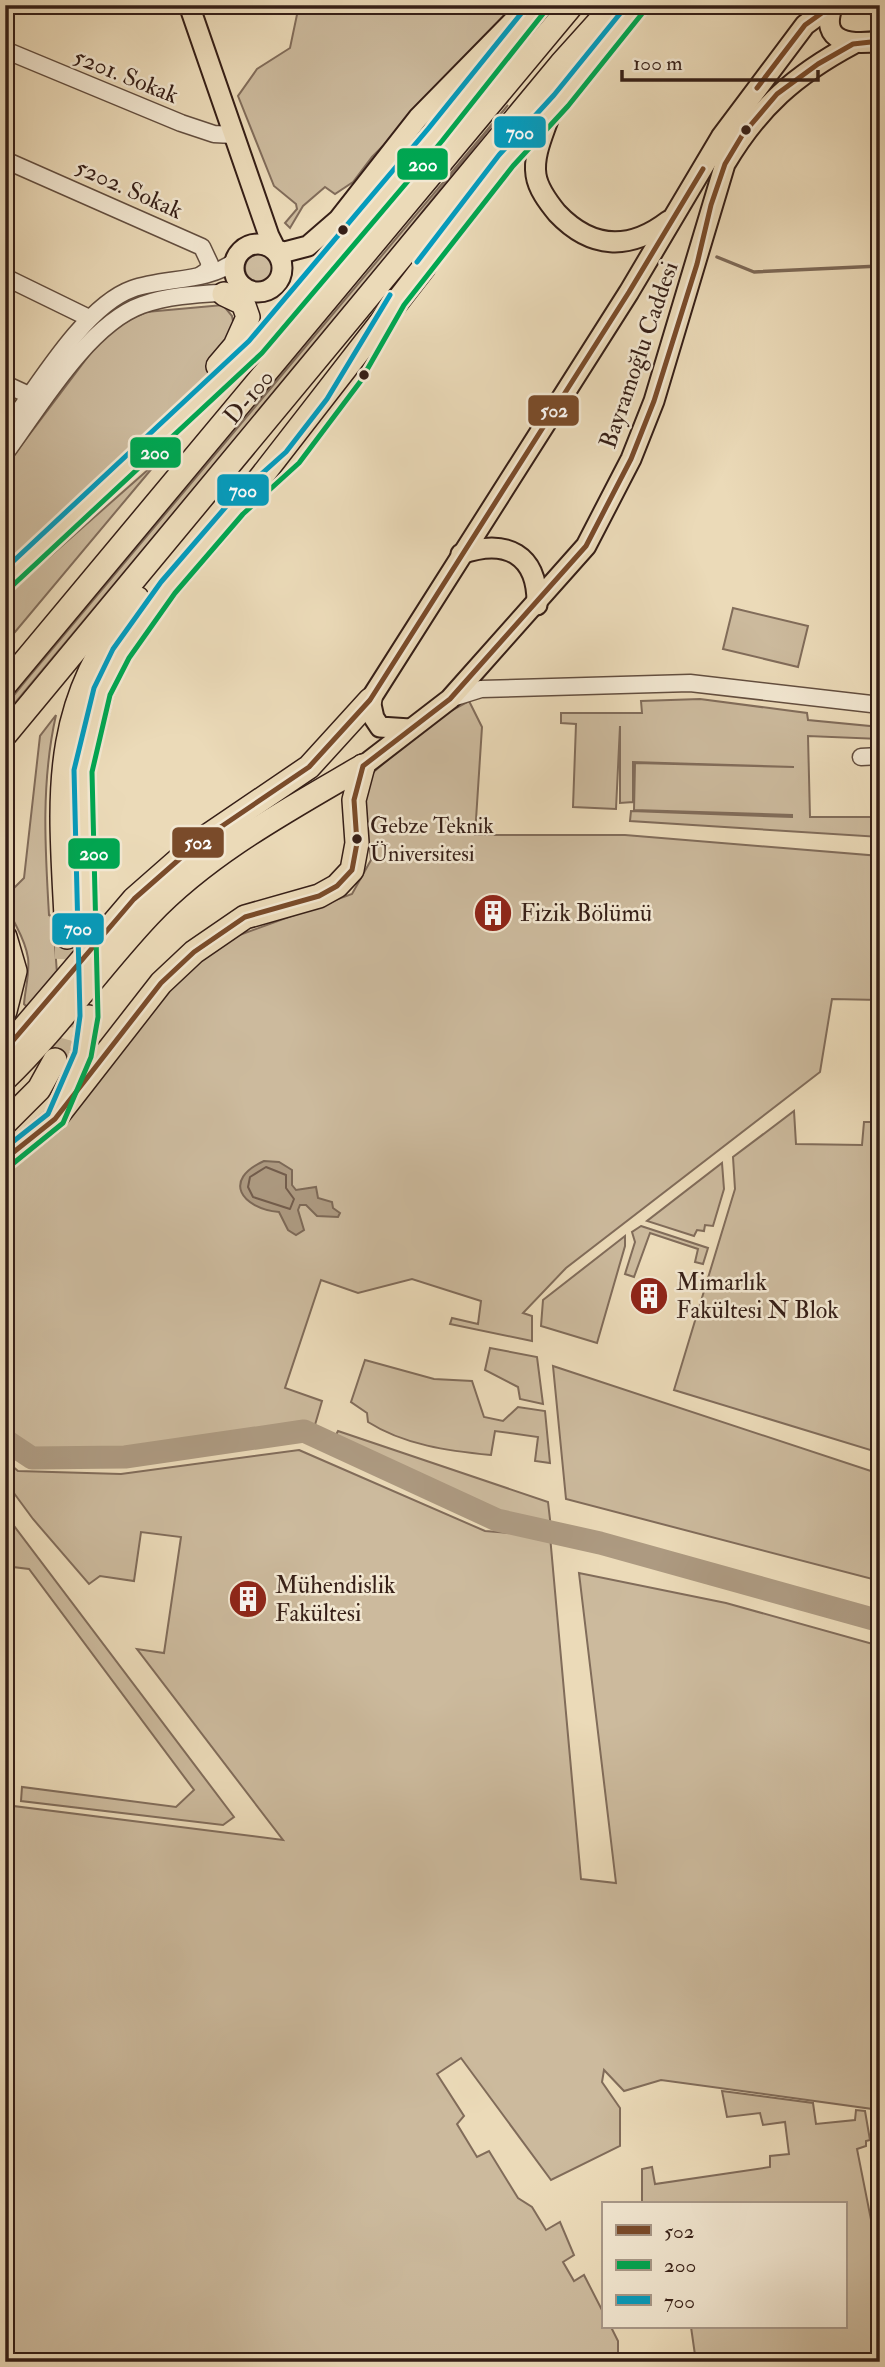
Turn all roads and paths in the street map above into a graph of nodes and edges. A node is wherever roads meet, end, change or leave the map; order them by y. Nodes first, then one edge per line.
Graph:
1 (189, 5) edge
2 (529, 5) edge
3 (539, 5) edge
4 (572, 5) edge
5 (614, 5) edge
6 (638, 5) edge
7 (832, 5) edge
8 (880, 27) edge
9 (865, 43) edge
10 (5, 50) edge
11 (550, 112) junction
12 (233, 135) junction
13 (5, 160) edge
14 (257, 204) junction
15 (679, 210) junction
16 (202, 247) junction
17 (276, 250) junction
18 (234, 260) junction
19 (424, 267) joint
20 (201, 275) junction
21 (5, 278) edge
22 (248, 291) junction
23 (224, 294) junction
24 (89, 318) junction
25 (247, 324) junction
26 (5, 384) edge
27 (50, 386) junction
28 (31, 396) junction
29 (26, 414) junction
30 (5, 431) edge
31 (166, 431) junction
32 (5, 454) edge
33 (218, 477) junction
34 (461, 554) junction
35 (93, 577) junction
36 (5, 581) edge
37 (537, 605) junction
38 (487, 659) junction
39 (5, 660) edge
40 (5, 685) edge
41 (513, 688) junction
42 (450, 699) junction
43 (370, 700) junction
44 (877, 705) edge
45 (410, 729) junction
46 (5, 735) edge
47 (880, 756) edge
48 (861, 757) dead end
49 (363, 766) junction
50 (87, 911) tunnel mouth
51 (5, 937) edge
52 (67, 937) tunnel mouth
53 (5, 1011) edge
54 (89, 1017) tunnel mouth
55 (5, 1050) edge
56 (55, 1060) tunnel mouth
57 (5, 1079) edge
58 (55, 1119) junction
59 (5, 1123) edge
60 (5, 1159) edge

1 - 12 main road
2 - 17 main road
3 - 31 highway
4 - 35 highway, D-100
5 - 33 highway, D-100 / D-100
6 - 11 main road
7 - 9 main road
7 - 15 main road, Bayramoğlu Caddesi
8 - 9 main road, Bayramoğlu Caddesi
9 - 37 main road, Bayramoğlu Caddesi
10 - 12 street, 5201. Sokak
11 - 15 main road
11 - 19 main road
12 - 14 main road
13 - 16 street, 5202. Sokak
14 - 17 main road
14 - 18 main road
15 - 34 main road, Bayramoğlu Caddesi
16 - 18 street
16 - 20 street, 5202. Sokak
17 - 18 main road
17 - 22 main road
18 - 20 street
18 - 22 main road
19 - 50 highway
20 - 24 street
21 - 24 street
22 - 23 street
22 - 25 highway
23 - 25 highway
23 - 27 street
24 - 27 street
25 - 31 highway
26 - 28 street
27 - 28 street
27 - 29 street
28 - 29 street
29 - 30 street
29 - 32 street
31 - 36 highway
33 - 46 highway, D-100 / D-100
33 - 52 highway
34 - 37 main road
34 - 43 main road, Bayramoğlu Caddesi
35 - 39 highway
35 - 40 highway, D-100
37 - 38 main road, Bayramoğlu Caddesi
38 - 41 street
38 - 42 main road, Bayramoğlu Caddesi
41 - 42 street
41 - 44 street
42 - 45 main road, Bayramoğlu Caddesi
43 - 45 main road
43 - 55 highway
45 - 49 main road, Bayramoğlu Caddesi
47 - 48 street
49 - 57 highway
49 - 58 highway
51 - 53 highway
54 - 58 highway
56 - 59 highway
58 - 60 highway

